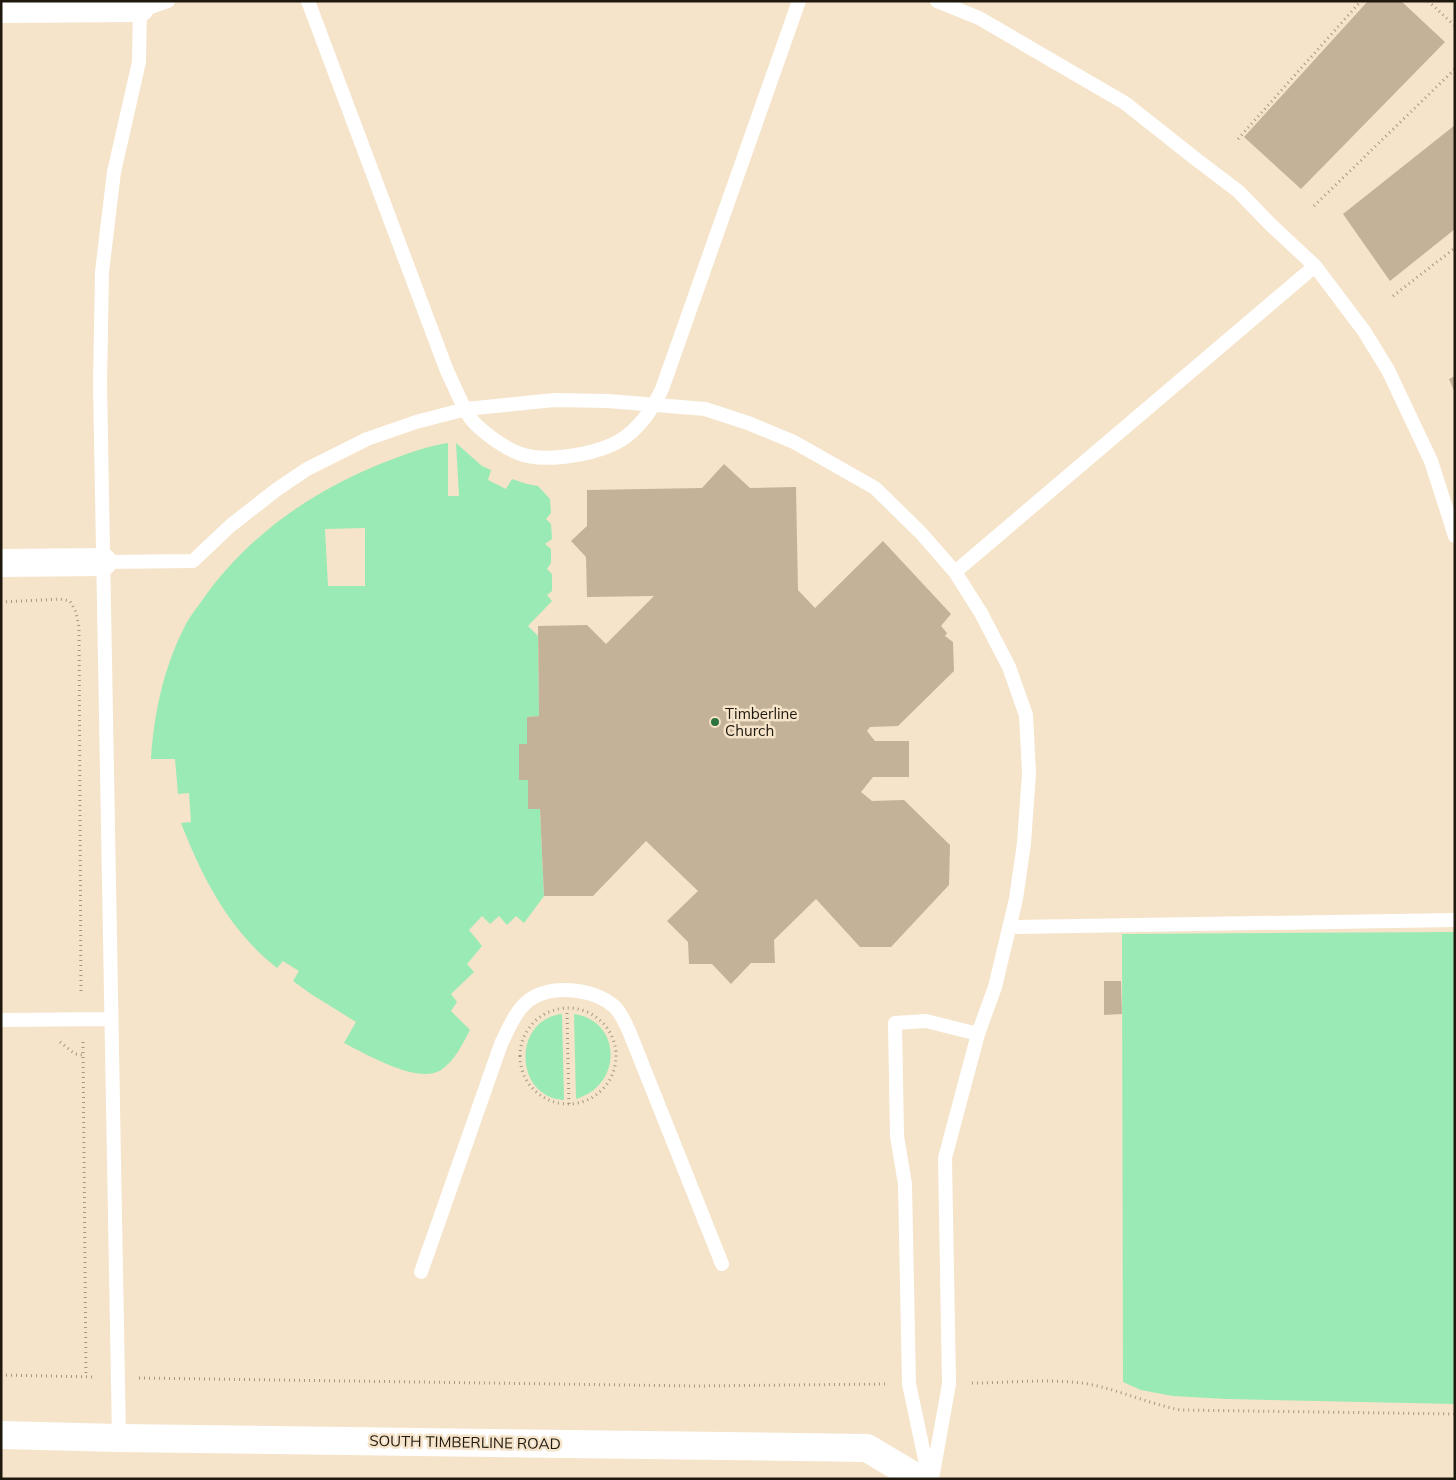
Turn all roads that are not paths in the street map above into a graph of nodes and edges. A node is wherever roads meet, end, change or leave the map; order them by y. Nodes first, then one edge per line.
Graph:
1 (168, 1) edge
2 (308, 1) edge
3 (799, 1) edge
4 (938, 1) edge
5 (140, 7) edge
6 (1, 9) edge
7 (1315, 266) junction
8 (655, 404) junction
9 (466, 409) junction
10 (1455, 536) edge
11 (103, 562) junction
12 (1, 563) edge
13 (955, 572) junction
14 (1455, 920) edge
15 (1009, 927) junction
16 (111, 1019) junction
17 (1, 1020) edge
18 (978, 1034) junction
19 (722, 1264) dead end
20 (421, 1272) dead end
21 (1, 1435) edge
22 (119, 1438) junction
23 (919, 1479) edge
24 (931, 1479) edge

1 - 5 lane
2 - 9 lane
3 - 8 lane
4 - 7 lane
5 - 6 main road
5 - 11 lane
7 - 10 lane
7 - 13 lane
8 - 9 lane
8 - 9 lane
8 - 13 lane
9 - 11 lane
11 - 12 main road
11 - 16 lane
13 - 15 lane
14 - 15 lane
15 - 18 lane
16 - 17 lane
16 - 22 lane
18 - 24 lane
18 - 24 lane
19 - 20 lane
21 - 22 main road, SOUTH TIMBERLINE ROAD
22 - 23 main road, SOUTH TIMBERLINE ROAD

